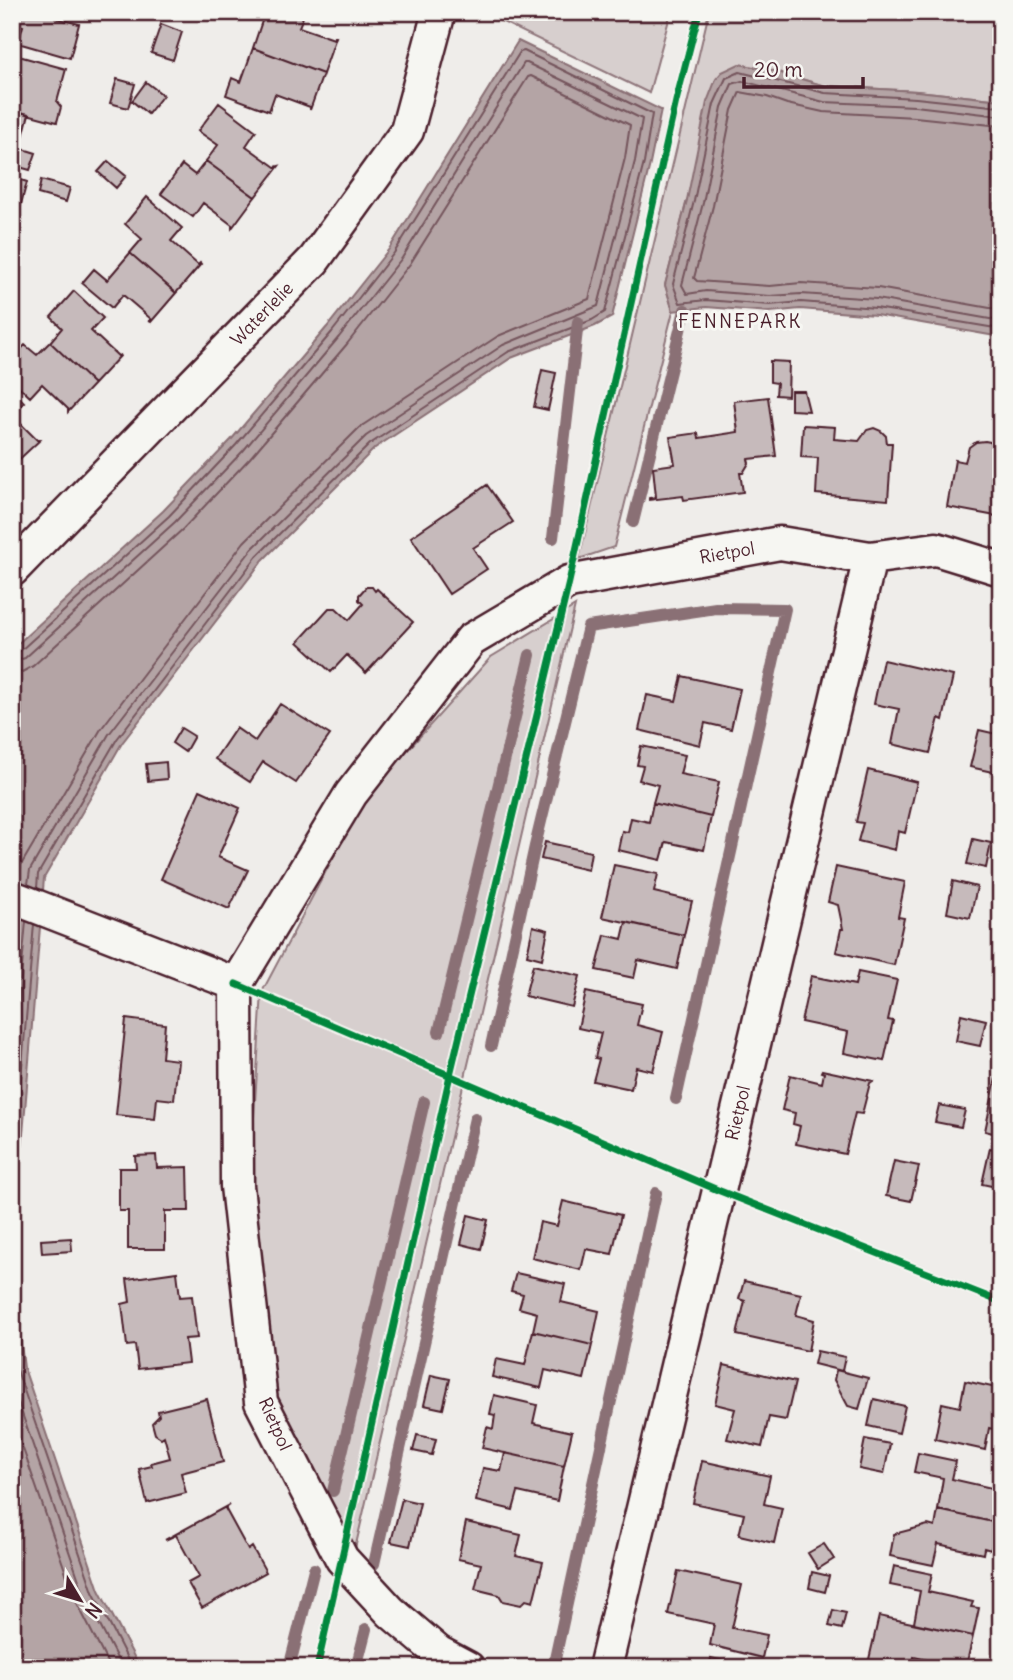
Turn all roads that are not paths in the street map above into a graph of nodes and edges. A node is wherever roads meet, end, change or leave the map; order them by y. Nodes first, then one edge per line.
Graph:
1 (439, 12) edge
2 (870, 558) junction
3 (1001, 569) edge
4 (12, 570) edge
5 (12, 897) edge
6 (236, 984) junction
7 (468, 1668) edge
8 (605, 1668) edge

1 - 4 street, Waterlelie
2 - 3 street, Rietpol
2 - 6 street, Rietpol
2 - 8 street, Rietpol
5 - 6 street
6 - 7 street, Rietpol

